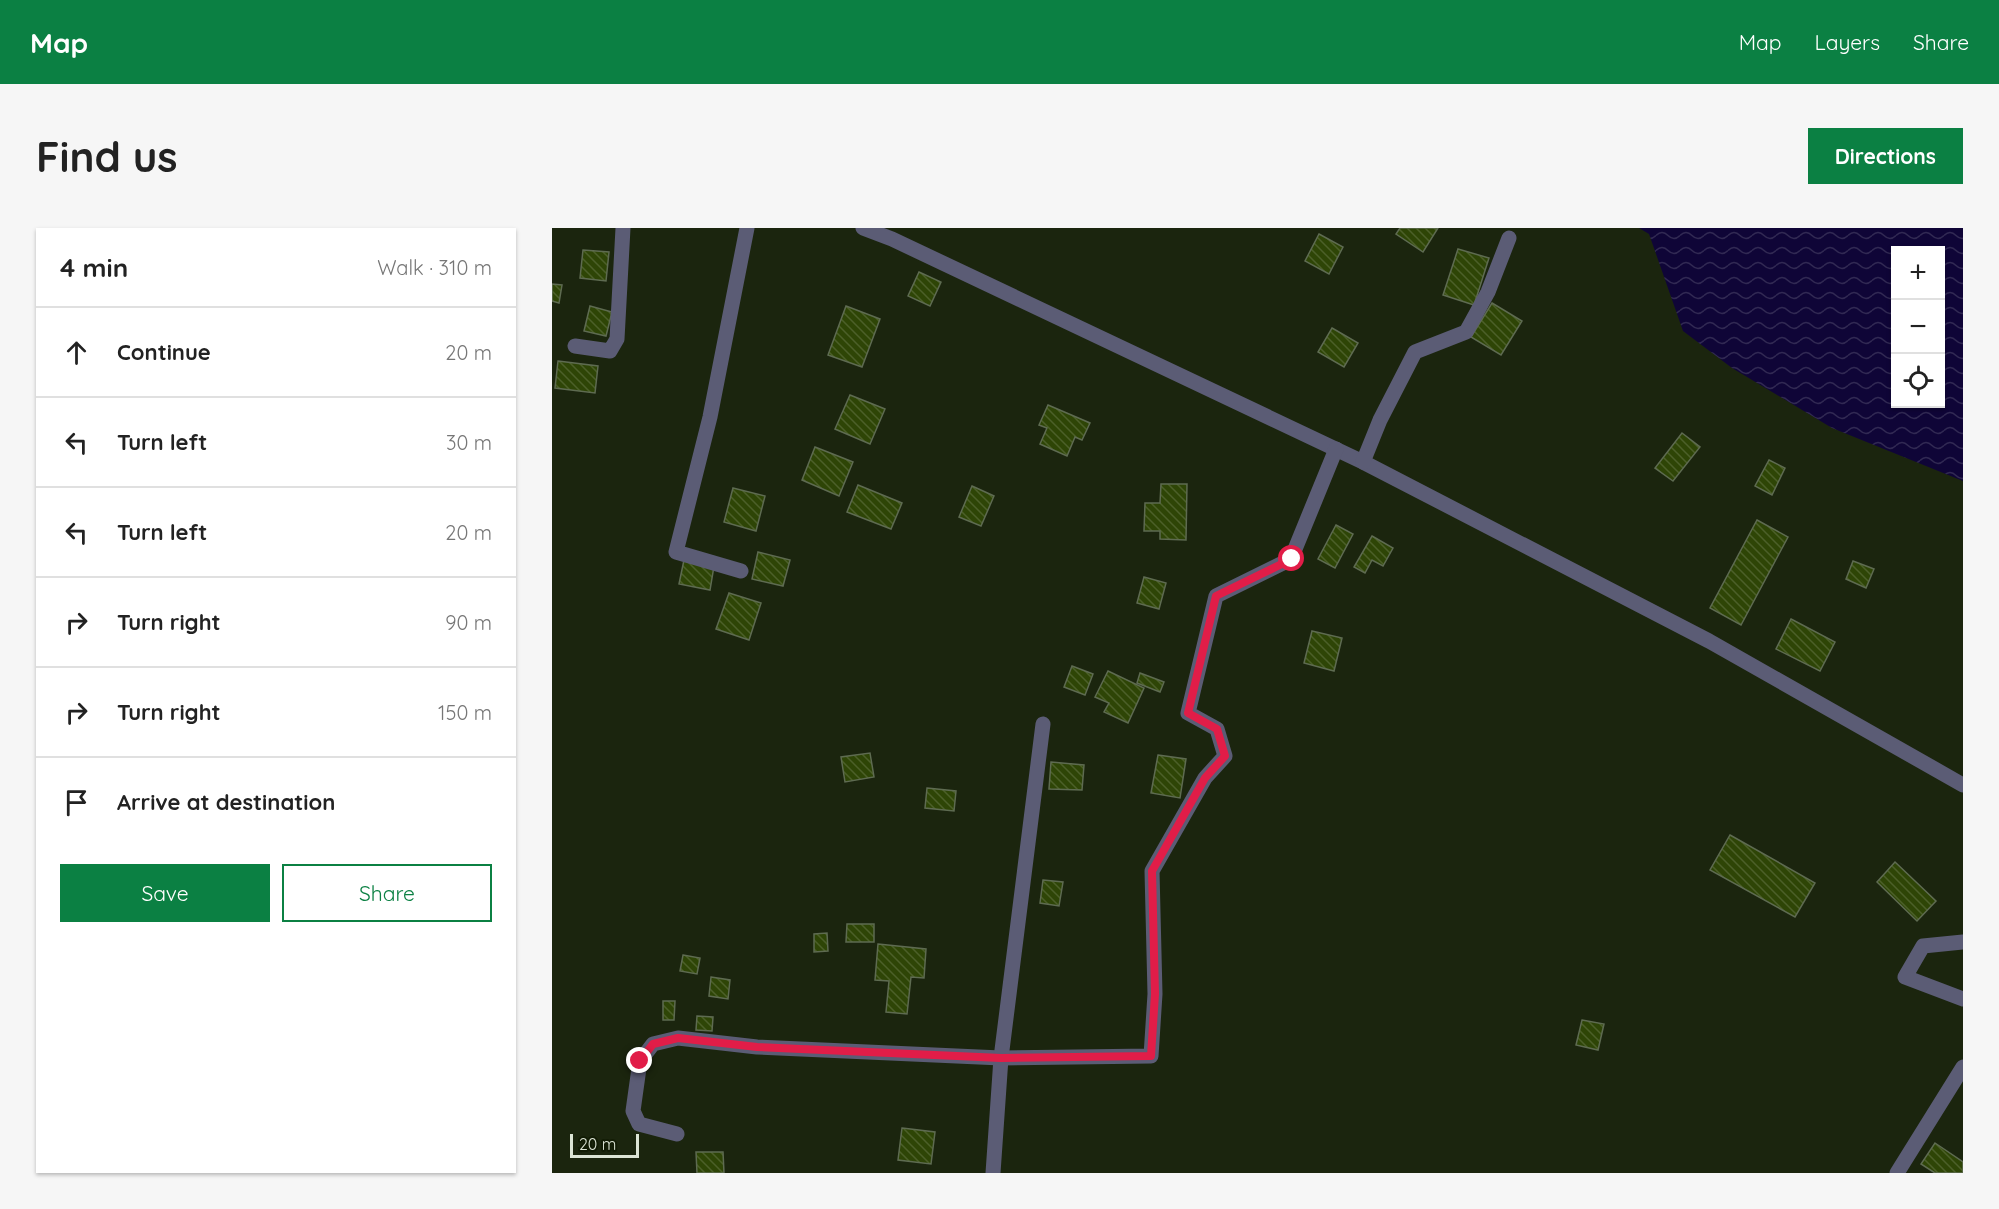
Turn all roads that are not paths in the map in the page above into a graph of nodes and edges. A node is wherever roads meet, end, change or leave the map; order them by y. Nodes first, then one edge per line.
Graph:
1 (623, 228) edge
2 (747, 228) edge
3 (863, 228) edge
4 (1509, 238) dead end
5 (575, 346) dead end
6 (1336, 449) junction
7 (1363, 462) junction
8 (741, 571) dead end
9 (1043, 724) dead end
10 (1963, 785) edge
11 (1963, 942) edge
12 (1963, 999) edge
13 (1001, 1058) junction
14 (1963, 1067) edge
15 (677, 1134) dead end
16 (993, 1173) edge
17 (1897, 1173) edge

1 - 5 street
2 - 8 street
3 - 6 street
4 - 7 street
6 - 7 street
6 - 13 street
7 - 10 street
9 - 13 street
11 - 12 street
13 - 15 street
13 - 16 street
14 - 17 street

